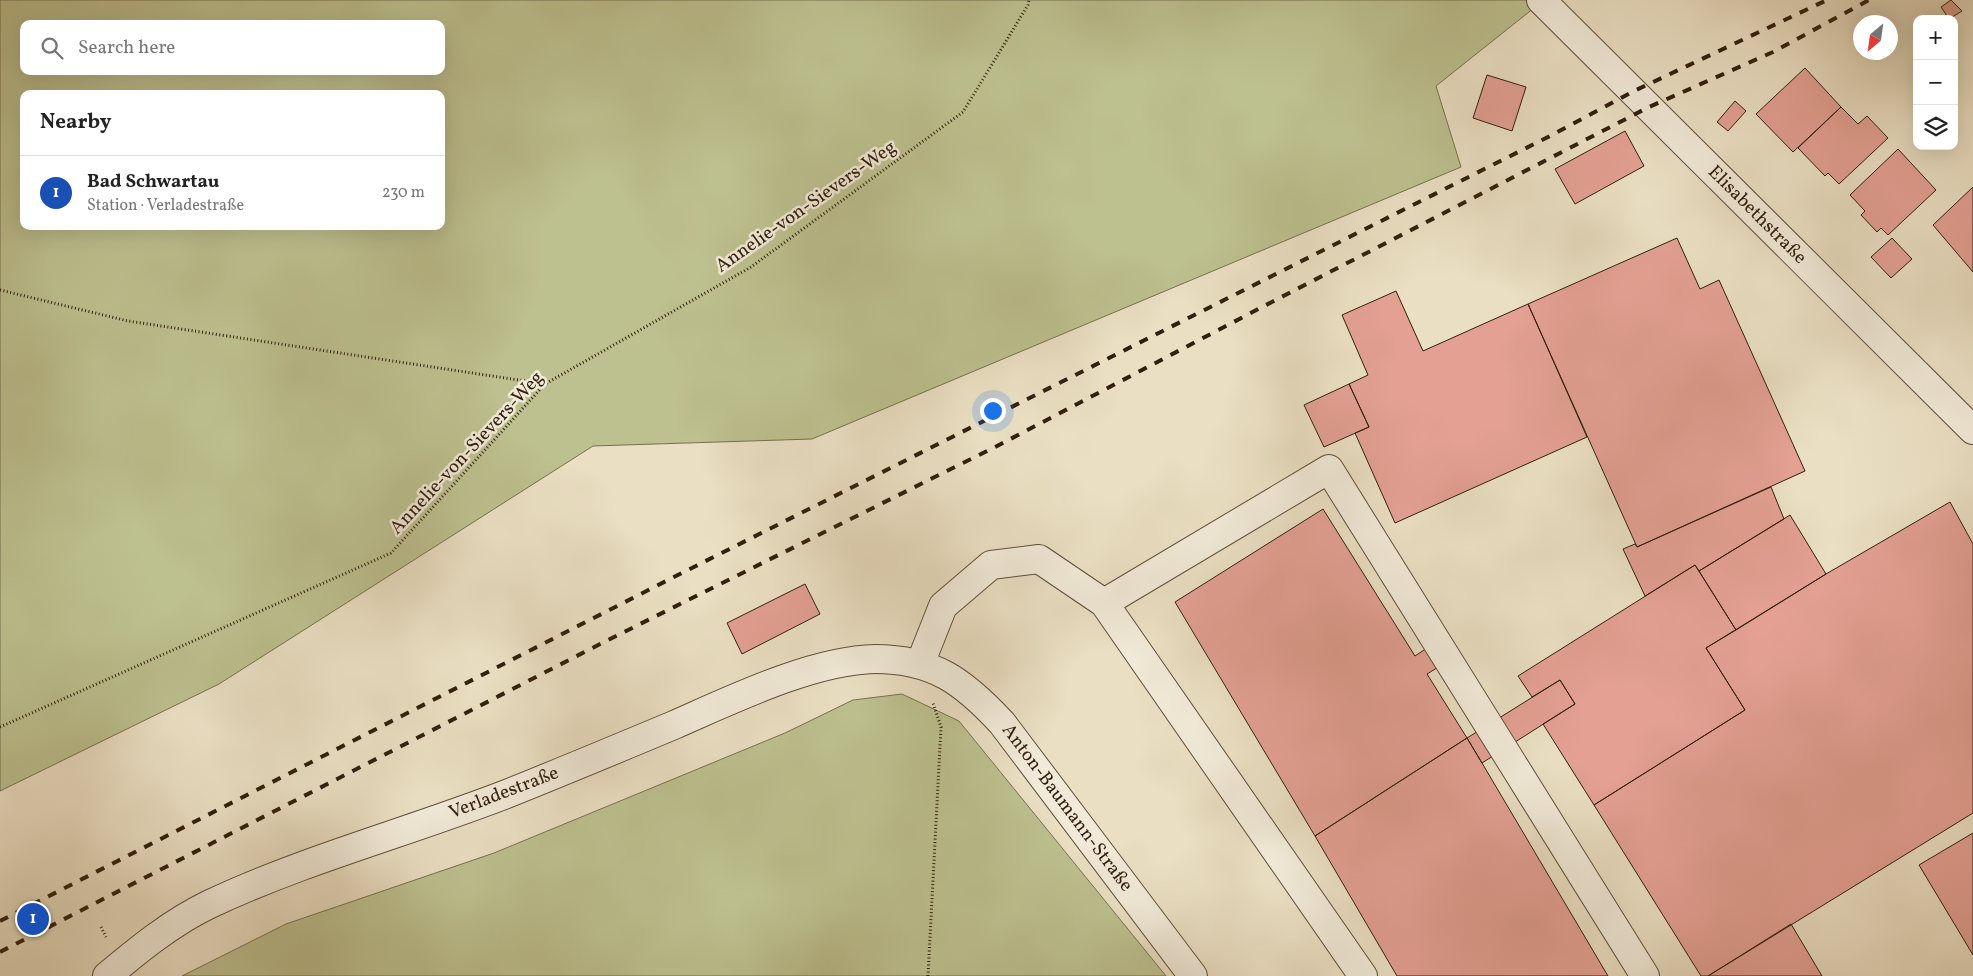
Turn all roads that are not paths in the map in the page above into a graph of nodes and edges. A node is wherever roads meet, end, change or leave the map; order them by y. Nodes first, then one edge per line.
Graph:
1 (1541, 0) edge
2 (1973, 430) edge
3 (1104, 603) junction
4 (920, 664) junction
5 (107, 976) edge
6 (1194, 976) edge
7 (1363, 976) edge
8 (1645, 976) edge

1 - 2 street, Elisabethstraße
3 - 4 street
3 - 7 street
3 - 8 street
4 - 5 street, Verladestraße
4 - 6 street, Anton-Baumann-Straße

